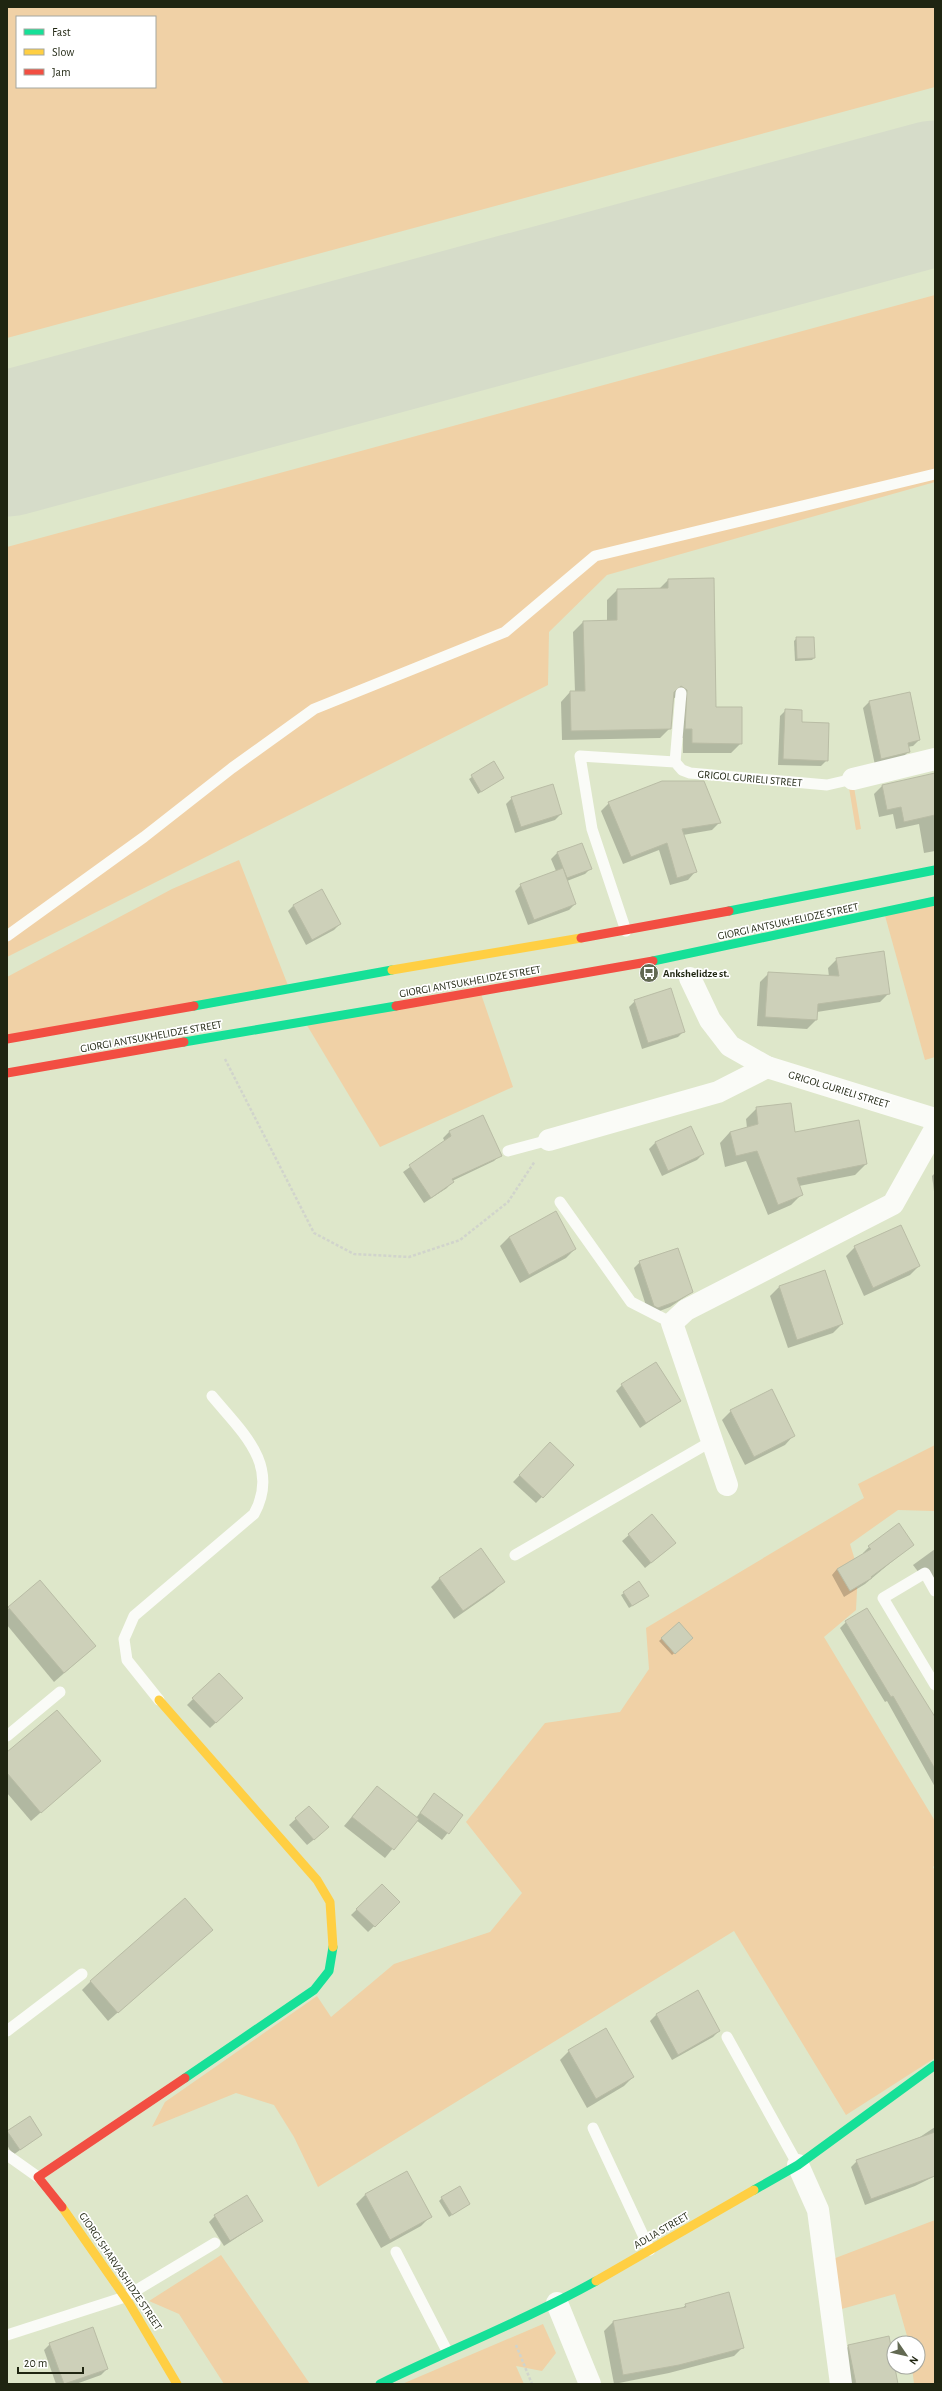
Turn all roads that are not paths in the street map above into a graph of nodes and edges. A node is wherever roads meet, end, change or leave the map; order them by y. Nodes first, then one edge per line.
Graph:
1 (935, 474) edge
2 (681, 693) dead end
3 (935, 759) edge
4 (675, 762) junction
5 (853, 779) joint
6 (935, 870) edge
7 (935, 901) edge
8 (626, 931) junction
9 (7, 936) edge
10 (690, 978) dead end
11 (7, 1039) edge
12 (767, 1067) junction
13 (7, 1073) edge
14 (935, 1119) edge
15 (935, 1129) edge
16 (549, 1140) joint
17 (508, 1151) dead end
18 (560, 1202) dead end
19 (672, 1323) junction
20 (212, 1396) dead end
21 (712, 1441) junction
22 (727, 1485) dead end
23 (514, 1555) dead end
24 (935, 1591) edge
25 (935, 1685) edge
26 (60, 1692) dead end
27 (159, 1700) joint
28 (7, 1736) edge
29 (82, 1974) dead end
30 (7, 2031) edge
31 (727, 2037) dead end
32 (935, 2065) edge
33 (593, 2128) dead end
34 (7, 2155) edge
35 (798, 2165) junction
36 (38, 2177) junction
37 (215, 2243) dead end
38 (650, 2250) junction
39 (396, 2252) dead end
40 (125, 2297) junction
41 (557, 2303) junction
42 (7, 2335) edge
43 (447, 2351) junction
44 (177, 2384) edge
45 (380, 2384) edge
46 (590, 2384) edge
47 (841, 2384) edge

1 - 9 lane
2 - 4 lane
3 - 5 street, GRIGOL GURIELI STREET
4 - 5 lane, GRIGOL GURIELI STREET
4 - 8 lane
6 - 8 main road, GIORGI ANTSUKHELIDZE STREET
7 - 13 main road, GIORGI ANTSUKHELIDZE STREET
8 - 11 main road, GIORGI ANTSUKHELIDZE STREET
10 - 12 street, GRIGOL GURIELI STREET
12 - 14 street, GRIGOL GURIELI STREET
12 - 16 street
15 - 19 street
16 - 17 lane
18 - 19 lane
19 - 21 street
20 - 27 lane
21 - 22 street
21 - 23 lane
24 - 25 lane
26 - 28 lane
27 - 36 main road
29 - 30 lane
31 - 35 lane
32 - 35 main road, ADLIA STREET
33 - 38 lane
34 - 36 lane
35 - 38 main road, ADLIA STREET
35 - 47 street
36 - 40 main road, GIORGI SHARVASHIDZE STREET
37 - 40 lane
38 - 41 main road, ADLIA STREET
39 - 43 lane
40 - 42 lane
40 - 44 main road, GIORGI SHARVASHIDZE STREET
41 - 43 main road, ADLIA STREET
41 - 46 street
43 - 45 main road, ADLIA STREET

